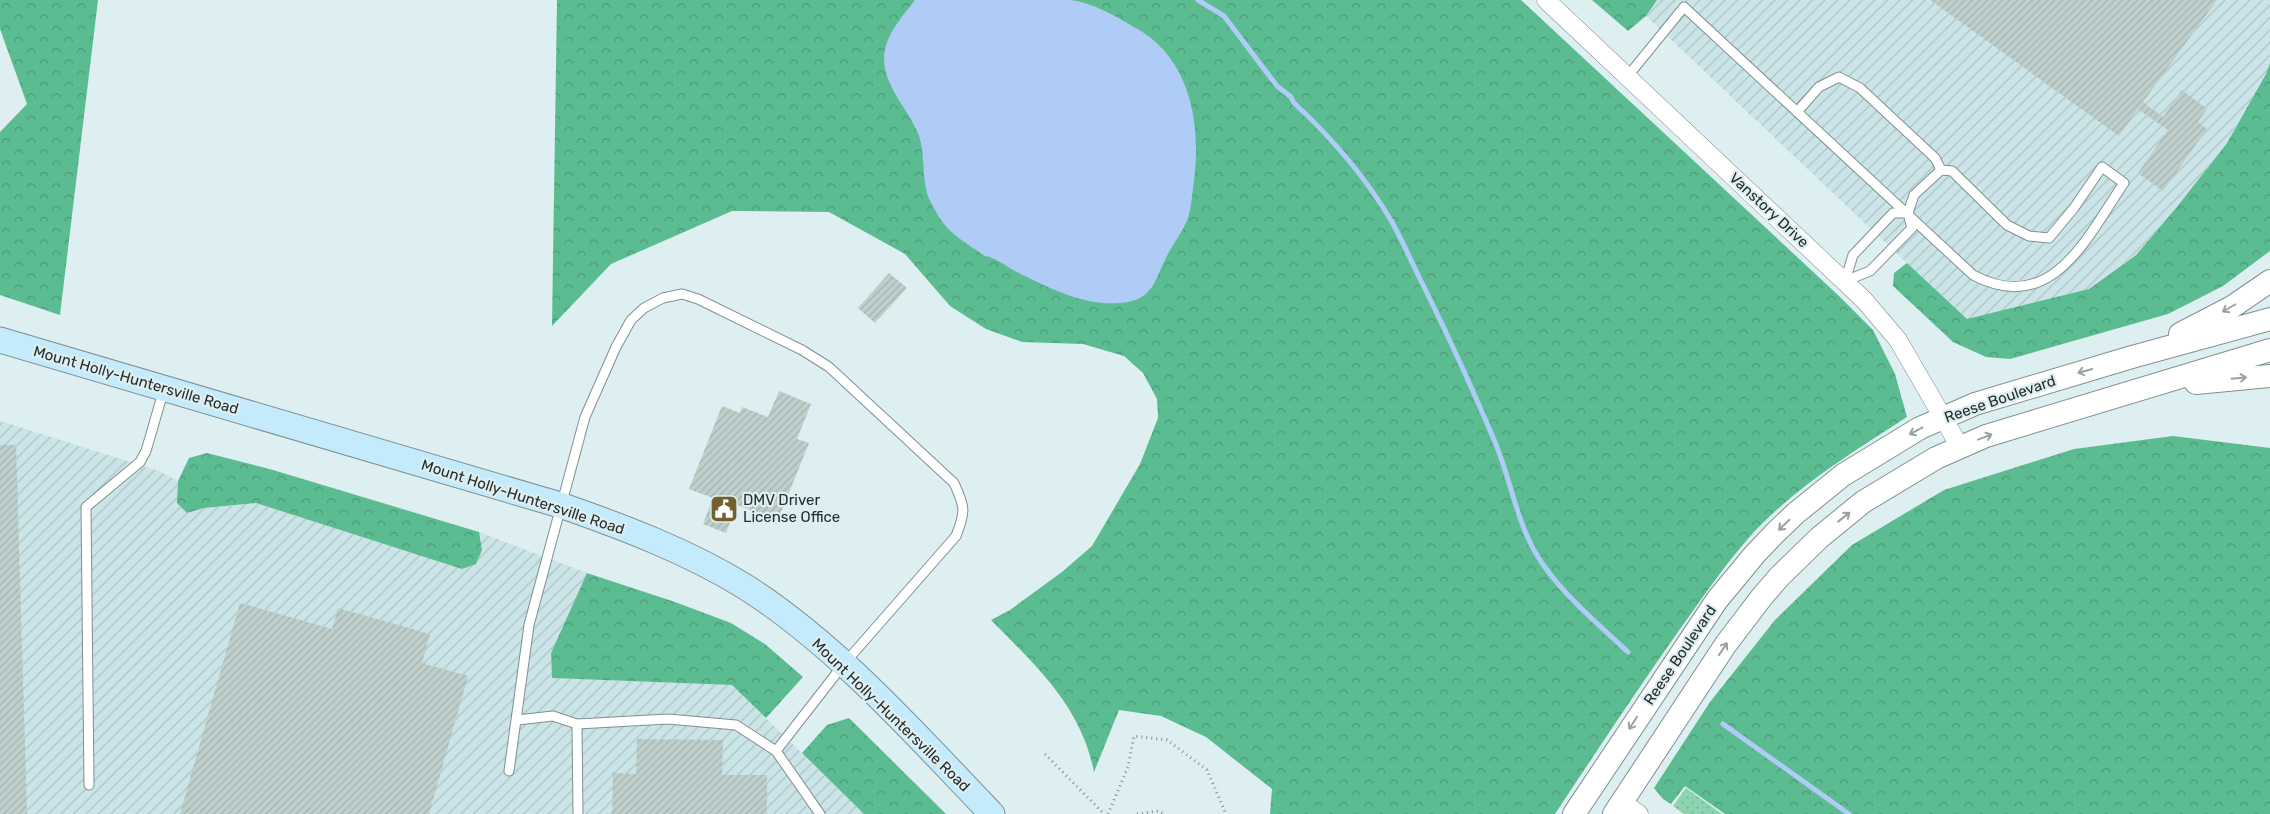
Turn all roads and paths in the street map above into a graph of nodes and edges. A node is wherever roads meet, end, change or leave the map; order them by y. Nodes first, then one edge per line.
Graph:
1 (1546, 0) edge
2 (1687, 4) edge
3 (1627, 77) junction
4 (1797, 112) junction
5 (1941, 170) junction
6 (1908, 213) junction
7 (1845, 281) junction
8 (2270, 281) edge
9 (2270, 319) edge
10 (0, 340) edge
11 (2270, 350) edge
12 (2132, 357) junction
13 (2270, 376) edge
14 (164, 388) junction
15 (2138, 390) junction
16 (1944, 417) junction
17 (1960, 447) junction
18 (560, 506) junction
19 (843, 665) junction
20 (517, 720) junction
21 (577, 724) junction
22 (776, 751) junction
23 (1045, 754) dead end
24 (509, 771) dead end
25 (89, 785) dead end
26 (1625, 810) edge
27 (578, 814) edge
28 (820, 814) edge
29 (992, 814) edge
30 (1104, 814) edge
31 (1108, 814) edge
32 (1137, 814) edge
33 (1164, 814) edge
34 (1226, 814) edge
35 (1574, 814) edge

1 - 3 street, Vanstory Drive
2 - 3 lane
2 - 4 lane
3 - 7 street, Vanstory Drive
4 - 5 lane
4 - 6 lane
5 - 6 lane
5 - 6 lane
6 - 7 lane
6 - 7 lane
7 - 16 street, Vanstory Drive
8 -> 12 street
9 - 12 street, Reese Boulevard
10 - 14 main road, Mount Holly-Huntersville Road
11 - 15 street, Reese Boulevard
12 -> 16 street, Reese Boulevard
15 -> 13 street
14 - 18 main road, Mount Holly-Huntersville Road
14 - 25 lane
17 -> 15 street, Reese Boulevard
16 - 17 street, Vanstory Drive
16 -> 35 street, Reese Boulevard
26 -> 17 street, Reese Boulevard
18 - 19 main road, Mount Holly-Huntersville Road
18 - 19 lane
18 - 20 lane
19 - 22 lane
19 - 29 main road, Mount Holly-Huntersville Road
20 - 21 lane
20 - 24 lane
21 - 22 lane
21 - 27 lane
22 - 28 lane
23 - 30 path
31 - 34 path
32 - 33 path

